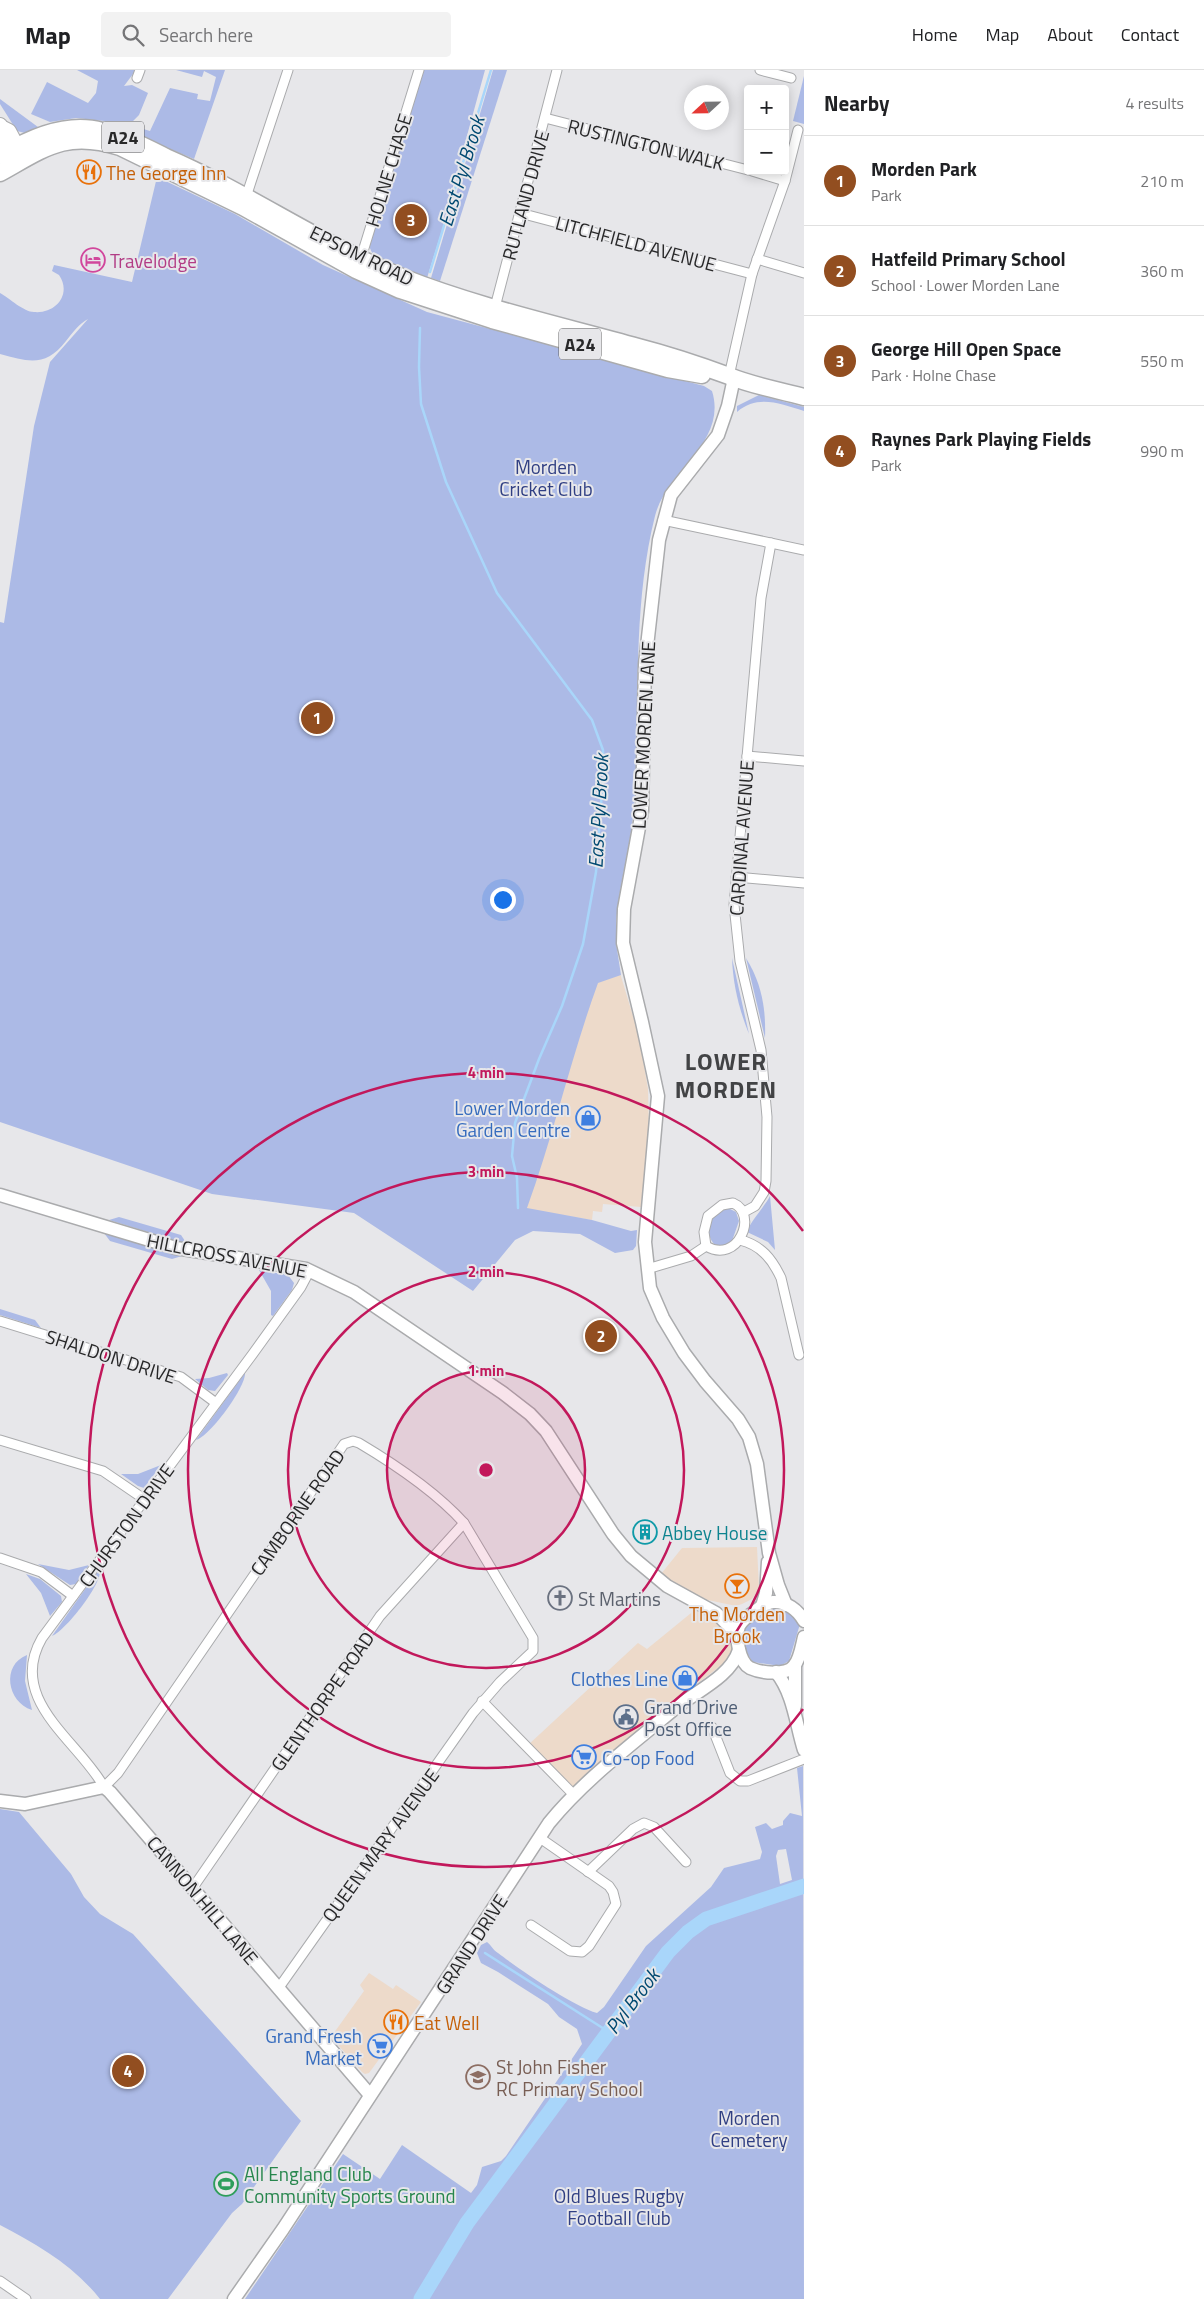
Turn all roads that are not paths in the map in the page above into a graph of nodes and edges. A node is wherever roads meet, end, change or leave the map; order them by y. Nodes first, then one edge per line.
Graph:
1 (288, 70) edge
2 (419, 70) edge
3 (557, 70) edge
4 (760, 70) edge
5 (791, 78) dead end
6 (545, 118) junction
7 (1, 126) edge
8 (798, 130) dead end
9 (9, 158) edge
10 (744, 169) edge
11 (767, 175) edge
12 (785, 180) junction
13 (245, 201) junction
14 (520, 213) junction
15 (758, 259) junction
16 (358, 264) junction
17 (804, 273) edge
18 (752, 274) junction
19 (493, 314) junction
20 (731, 377) junction
21 (804, 397) edge
22 (663, 520) junction
23 (772, 543) junction
24 (804, 550) edge
25 (747, 756) junction
26 (804, 762) edge
27 (736, 877) junction
28 (804, 883) edge
29 (0, 1195) edge
30 (744, 1212) junction
31 (740, 1240) junction
32 (706, 1246) junction
33 (647, 1269) junction
34 (310, 1270) junction
35 (0, 1321) edge
36 (799, 1355) dead end
37 (216, 1403) junction
38 (0, 1440) edge
39 (144, 1499) junction
40 (464, 1523) junction
41 (768, 1553) junction
42 (0, 1558) edge
43 (73, 1596) junction
44 (762, 1606) junction
45 (795, 1607) edge
46 (716, 1613) junction
47 (746, 1617) junction
48 (804, 1621) edge
49 (738, 1634) junction
50 (804, 1637) edge
51 (533, 1638) joint
52 (740, 1650) junction
53 (795, 1665) junction
54 (751, 1668) junction
55 (776, 1672) junction
56 (718, 1678) junction
57 (482, 1701) junction
58 (794, 1711) junction
59 (712, 1727) dead end
60 (803, 1742) edge
61 (804, 1759) edge
62 (104, 1787) junction
63 (574, 1795) junction
64 (0, 1801) edge
65 (540, 1838) junction
66 (686, 1862) dead end
67 (588, 1872) junction
68 (192, 1889) junction
69 (531, 1925) dead end
70 (278, 1989) junction
71 (370, 2095) junction
72 (0, 2281) edge
73 (26, 2299) edge
74 (234, 2299) edge

1 - 13 street
2 - 16 street, HOLNE CHASE
3 - 6 street, RUTLAND DRIVE
4 - 5 street
6 - 10 street, RUSTINGTON WALK
6 - 14 street, RUTLAND DRIVE
7 - 9 main road
8 - 12 street
9 - 13 highway, EPSOM ROAD / A24
9 - 13 highway, EPSOM ROAD / A24
11 - 12 street
12 - 15 street
13 - 16 highway, EPSOM ROAD / A24
14 - 18 street, LITCHFIELD AVENUE
14 - 19 street, RUTLAND DRIVE
15 - 17 street
15 - 18 street
16 - 19 highway, EPSOM ROAD / A24
18 - 20 street
19 - 20 highway, EPSOM ROAD / A24
20 - 21 highway, EPSOM ROAD / A24
20 - 22 street, LOWER MORDEN LANE
22 - 23 street
22 - 33 street, LOWER MORDEN LANE
23 - 24 street
23 - 25 street, CARDINAL AVENUE
25 - 26 street
25 - 27 street, CARDINAL AVENUE
27 - 28 street
27 - 30 street, CARDINAL AVENUE
29 - 34 street, HILLCROSS AVENUE
30 - 31 street
30 - 32 street
31 - 32 street
31 - 36 street
32 - 33 street
33 - 41 street, LOWER MORDEN LANE
34 - 37 street, CHURSTON DRIVE
34 - 46 street, HILLCROSS AVENUE
35 - 37 street, SHALDON DRIVE
37 - 39 street, CHURSTON DRIVE
38 - 39 street
39 - 43 street, CHURSTON DRIVE
40 - 51 street, CAMBORNE ROAD
40 - 62 street, CAMBORNE ROAD
40 - 68 street, GLENTHORPE ROAD
41 - 44 street, LOWER MORDEN LANE
41 - 45 street, LOWER MORDEN LANE
42 - 43 street
43 - 62 street, CHURSTON DRIVE
44 - 45 street
44 - 47 street
45 - 48 street, LOWER MORDEN LANE
46 - 47 street, HILLCROSS AVENUE
46 - 49 street, HILLCROSS AVENUE
47 - 49 street
49 - 52 street
50 - 53 street
51 - 57 street, QUEEN MARY AVENUE
52 - 54 street
52 - 56 street, GRAND DRIVE
53 - 55 street
53 - 58 street
54 - 55 street
54 - 56 street, GRAND DRIVE
55 - 58 street
56 - 63 street, GRAND DRIVE
57 - 63 street
57 - 70 street, QUEEN MARY AVENUE
58 - 60 street
59 - 61 street
62 - 64 street
62 - 68 street, CANNON HILL LANE
63 - 65 street, GRAND DRIVE
65 - 67 street
65 - 71 street, GRAND DRIVE
66 - 67 street
67 - 69 street
68 - 70 street, CANNON HILL LANE
70 - 71 street, CANNON HILL LANE
71 - 74 street, GRAND DRIVE
72 - 73 street

